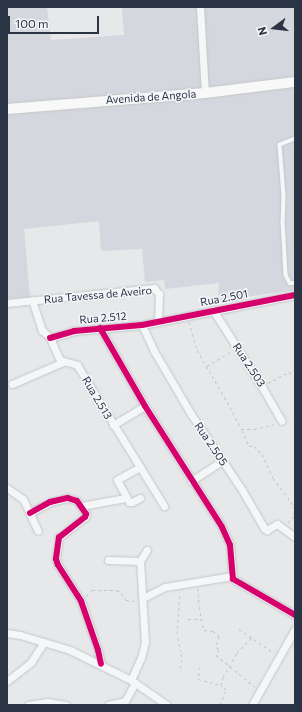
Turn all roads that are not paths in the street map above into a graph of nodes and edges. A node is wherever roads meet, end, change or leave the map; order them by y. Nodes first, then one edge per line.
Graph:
1 (200, 7) edge
2 (295, 82) edge
3 (205, 93) junction
4 (7, 109) edge
5 (295, 138) edge
6 (295, 283) edge
7 (295, 295) edge
8 (32, 300) junction
9 (7, 303) edge
10 (213, 310) junction
11 (158, 322) junction
12 (142, 325) junction
13 (100, 328) junction
14 (50, 338) junction
15 (63, 362) junction
16 (12, 384) dead end
17 (145, 406) junction
18 (282, 421) road end
19 (113, 425) junction
20 (222, 461) junction
21 (140, 467) junction
22 (191, 481) junction
23 (7, 488) edge
24 (125, 498) junction
25 (140, 498) dead end
26 (81, 506) junction
27 (164, 506) dead end
28 (30, 513) junction
29 (38, 531) dead end
30 (295, 537) edge
31 (147, 550) dead end
32 (108, 560) dead end
33 (140, 560) junction
34 (232, 576) junction
35 (143, 600) junction
36 (295, 615) edge
37 (295, 629) edge
38 (7, 633) edge
39 (44, 642) junction
40 (101, 664) junction
41 (7, 681) edge
42 (133, 682) junction
43 (120, 704) edge
44 (28, 705) edge
45 (66, 705) edge
46 (108, 705) edge
47 (167, 705) edge
48 (252, 705) edge

1 - 3 street
2 - 3 main road, Avenida de Angola
3 - 4 main road, Avenida de Angola
5 - 6 lane
7 - 10 street, Rua 2.501
8 - 9 street, Rua Tavessa de Aveiro
8 - 11 street, Rua Tavessa de Aveiro
8 - 14 street
10 - 11 street, Rua 2.501
10 - 18 street, Rua 2.503
11 - 12 street, Rua 2.512
12 - 13 street, Rua 2.512
12 - 20 street, Rua 2.505
13 - 14 street, Rua 2.512
13 - 17 street
14 - 15 street
15 - 16 street
15 - 19 street, Rua 2.513
17 - 19 street
17 - 22 street
19 - 21 street, Rua 2.513
20 - 22 street
20 - 30 street, Rua 2.505
21 - 24 street
21 - 27 street, Rua 2.513
22 - 34 street
23 - 28 street
24 - 25 street
24 - 26 street
26 - 28 street
26 - 40 street
28 - 29 street
31 - 33 street
32 - 33 street
33 - 35 street
34 - 35 street
34 - 36 street
35 - 42 street
37 - 48 street
38 - 39 street
39 - 40 street
39 - 41 street
40 - 42 street
42 - 43 street
42 - 47 street
43 - 46 street
44 - 45 street

